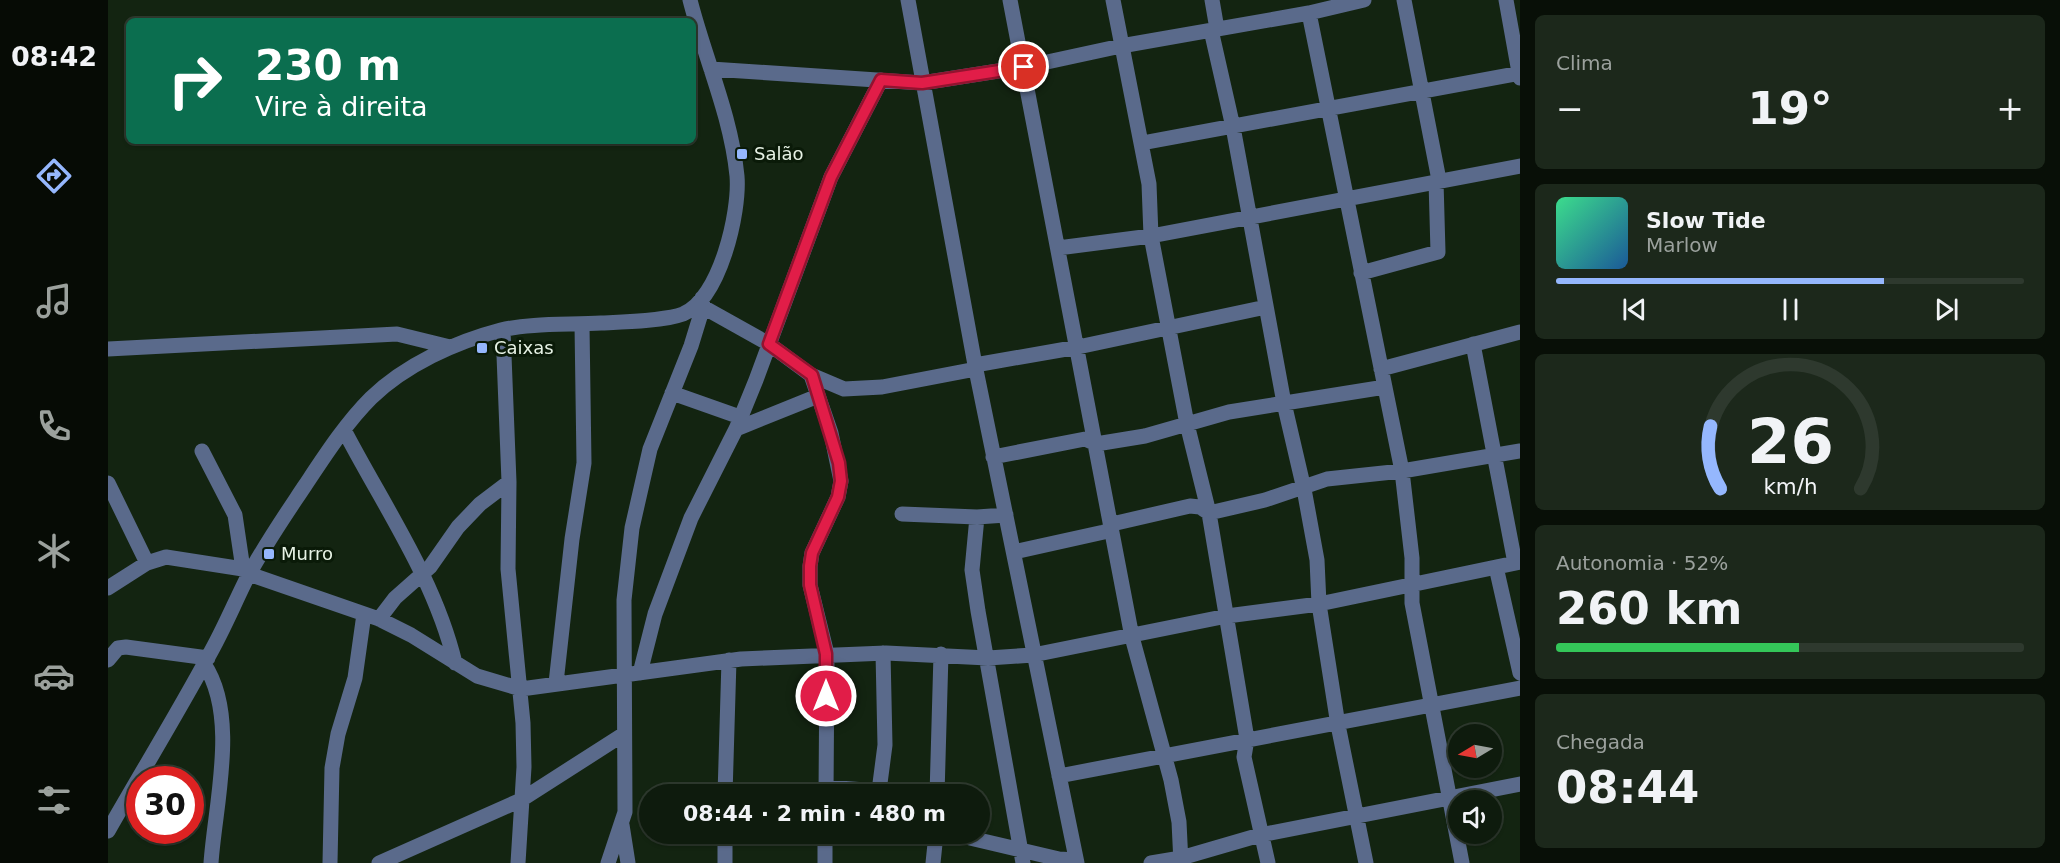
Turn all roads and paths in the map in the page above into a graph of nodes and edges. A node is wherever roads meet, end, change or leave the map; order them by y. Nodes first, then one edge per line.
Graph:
1 (690, 0) edge
2 (908, 0) edge
3 (1010, 0) edge
4 (1113, 0) edge
5 (1212, 0) edge
6 (1364, 0) edge
7 (1404, 0) edge
8 (1506, 0) edge
9 (1334, 3) edge
10 (1309, 13) junction
11 (695, 18) edge
12 (696, 20) edge
13 (1214, 29) junction
14 (1121, 46) junction
15 (1024, 67) junction
16 (711, 69) junction
17 (1520, 74) edge
18 (881, 80) junction
19 (922, 83) junction
20 (1423, 89) junction
21 (1328, 107) junction
22 (1233, 127) junction
23 (1142, 143) junction
24 (1520, 166) edge
25 (1437, 180) junction
26 (1346, 200) junction
27 (1249, 216) junction
28 (1151, 236) junction
29 (1058, 248) junction
30 (1361, 273) junction
31 (702, 303) junction
32 (1266, 307) junction
33 (582, 325) junction
34 (1168, 328) junction
35 (503, 330) junction
36 (1520, 332) edge
37 (769, 344) junction
38 (1473, 344) junction
39 (450, 347) junction
40 (1078, 347) junction
41 (108, 349) edge
42 (976, 367) junction
43 (1381, 369) junction
44 (812, 375) junction
45 (1385, 387) junction
46 (672, 393) junction
47 (818, 396) junction
48 (1284, 403) junction
49 (738, 423) junction
50 (1187, 424) junction
51 (344, 430) junction
52 (1096, 444) junction
53 (202, 451) dead end
54 (1520, 451) edge
55 (1496, 455) junction
56 (993, 457) junction
57 (1402, 471) junction
58 (509, 482) junction
59 (108, 483) edge
60 (1304, 489) junction
61 (1209, 513) junction
62 (902, 514) dead end
63 (1006, 515) junction
64 (977, 517) junction
65 (1112, 524) junction
66 (1014, 552) junction
67 (1517, 562) edge
68 (147, 563) junction
69 (1496, 567) junction
70 (246, 572) junction
71 (421, 574) junction
72 (1414, 585) junction
73 (108, 588) edge
74 (1319, 604) junction
75 (364, 614) junction
76 (1227, 616) junction
77 (379, 619) junction
78 (1132, 636) junction
79 (882, 653) junction
80 (826, 654) junction
81 (941, 654) junction
82 (1033, 656) junction
83 (988, 658) junction
84 (108, 660) edge
85 (729, 660) junction
86 (206, 661) junction
87 (455, 663) junction
88 (1520, 673) edge
89 (640, 674) junction
90 (623, 675) junction
91 (556, 683) junction
92 (1520, 688) edge
93 (521, 689) junction
94 (1431, 705) junction
95 (1338, 725) junction
96 (624, 734) junction
97 (1247, 739) junction
98 (1163, 757) junction
99 (1059, 776) junction
100 (726, 784) edge
101 (826, 784) edge
102 (880, 784) edge
103 (937, 784) edge
104 (1520, 784) edge
105 (1448, 790) edge
106 (1490, 790) edge
107 (1448, 798) edge
108 (521, 800) junction
109 (1358, 816) junction
110 (622, 825) junction
111 (108, 831) edge
112 (1260, 835) junction
113 (725, 844) edge
114 (825, 844) edge
115 (935, 844) edge
116 (985, 844) edge
117 (1458, 844) edge
118 (1023, 856) edge
119 (1181, 860) edge
120 (1077, 861) edge
121 (211, 863) edge
122 (330, 863) edge
123 (380, 863) edge
124 (518, 863) edge
125 (608, 863) edge
126 (628, 863) edge
127 (725, 863) edge
128 (825, 863) edge
129 (933, 863) edge
130 (1152, 863) edge
131 (1268, 863) edge
132 (1366, 863) edge
133 (1462, 863) edge

1 - 11 street
2 - 19 street
3 - 15 street
4 - 14 street
5 - 13 street
6 - 9 street
7 - 20 street
8 - 17 street
9 - 10 street
10 - 13 street
10 - 21 street
12 - 16 street
13 - 14 street
13 - 22 street
14 - 15 street
14 - 23 street
15 - 19 street
15 - 29 street
16 - 18 street
16 - 31 street
17 - 20 street
18 - 19 street
18 - 37 street
19 - 42 street
20 - 21 street
20 - 25 street
21 - 22 street
21 - 26 street
22 - 23 street
22 - 27 street
23 - 28 street
24 - 25 street
25 - 26 street
25 - 30 street
26 - 27 street
26 - 30 street
27 - 28 street
27 - 32 street
28 - 29 street
28 - 34 street
29 - 40 street
30 - 43 street
31 - 33 street
31 - 37 street
31 - 46 street
32 - 34 street
32 - 48 street
33 - 35 street
33 - 91 street
34 - 40 street
34 - 50 street
35 - 39 street
35 - 58 street
36 - 38 street
37 - 44 street
37 - 49 street
38 - 43 street
38 - 55 street
39 - 41 street
39 - 51 street
40 - 42 street
40 - 52 street
42 - 44 street
42 - 56 street
43 - 45 street
44 - 47 street
45 - 48 street
45 - 57 street
46 - 49 street
46 - 90 street
47 - 49 street
47 - 80 street
48 - 50 street
48 - 60 street
49 - 89 street
50 - 52 street
50 - 61 street
51 - 70 street
51 - 71 street
52 - 56 street
52 - 65 street
53 - 70 street
54 - 55 street
55 - 57 street
55 - 67 street
56 - 63 street
57 - 60 street
57 - 72 street
58 - 71 street
58 - 93 street
59 - 68 street
60 - 61 street
60 - 74 street
61 - 65 street
61 - 76 street
62 - 64 street
63 - 64 street
63 - 66 street
64 - 83 street
65 - 66 street
65 - 78 street
66 - 82 street
67 - 69 street
68 - 70 street
68 - 73 street
69 - 72 street
69 - 88 street
70 - 75 street
70 - 86 street
71 - 77 street
71 - 87 street
72 - 74 street
72 - 94 street
74 - 76 street
74 - 95 street
75 - 77 street
75 - 122 street
76 - 78 street
76 - 97 street
77 - 87 street
78 - 82 street
78 - 98 street
79 - 80 street
79 - 81 street
79 - 102 street
80 - 85 street
80 - 101 street
81 - 83 street
81 - 103 street
82 - 83 street
82 - 99 street
83 - 118 street
84 - 86 street
85 - 89 street
85 - 100 street
86 - 111 street
86 - 121 street
87 - 93 street
89 - 90 street
90 - 91 street
90 - 96 street
91 - 93 street
92 - 94 street
93 - 108 street
94 - 95 street
94 - 105 street
95 - 97 street
95 - 109 street
96 - 108 street
96 - 110 street
97 - 98 street
97 - 112 street
98 - 99 street
98 - 119 street
99 - 120 street
104 - 106 street
107 - 109 street
108 - 123 street
108 - 124 street
109 - 112 street
109 - 132 street
110 - 125 street
110 - 126 street
112 - 119 street
112 - 131 street
113 - 127 street
114 - 128 street
115 - 129 street
116 - 118 street
117 - 133 street
118 - 120 street
119 - 130 street

